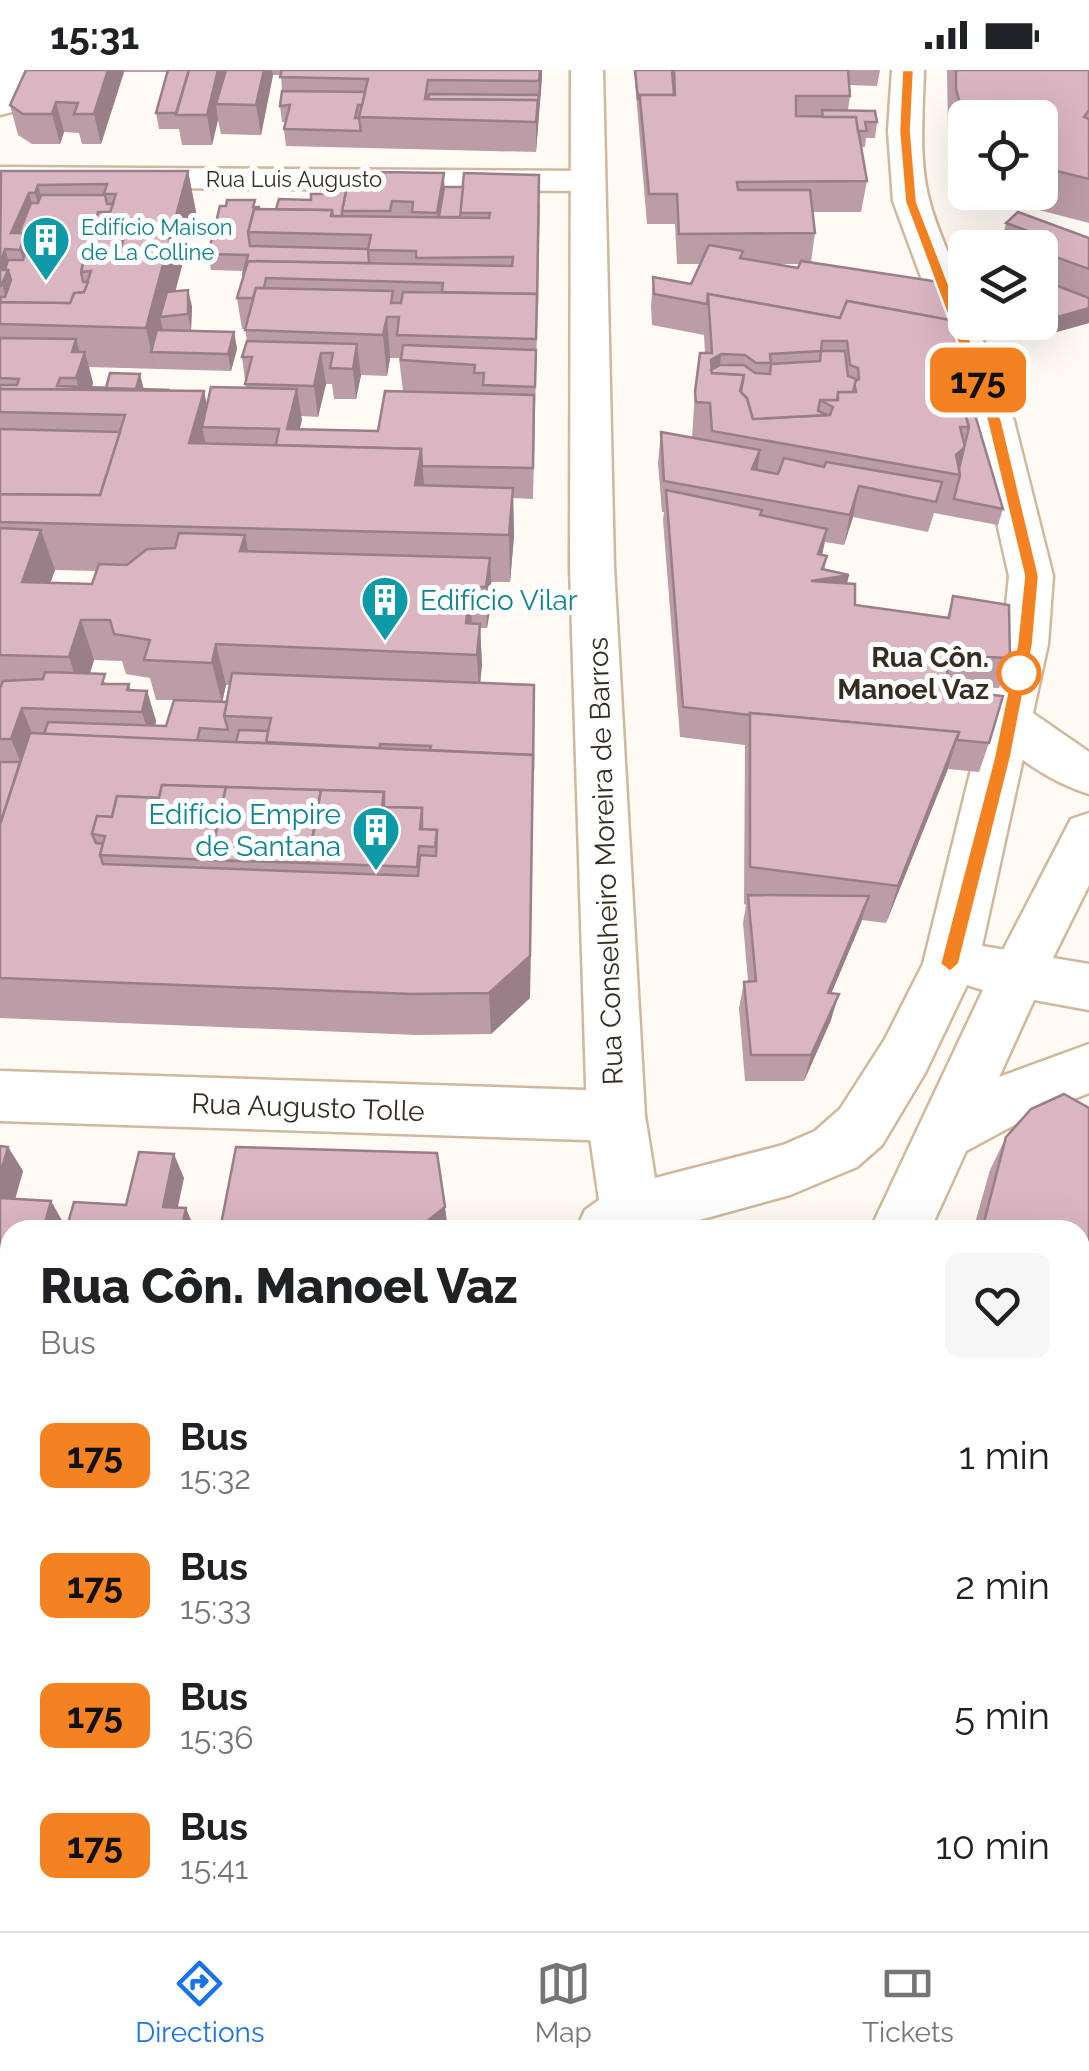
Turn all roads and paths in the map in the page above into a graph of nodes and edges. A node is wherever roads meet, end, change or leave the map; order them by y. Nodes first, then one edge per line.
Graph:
1 (14, 70) edge
2 (587, 70) edge
3 (908, 70) edge
4 (0, 105) edge
5 (0, 177) edge
6 (588, 180) junction
7 (1010, 721) junction
8 (1089, 776) edge
9 (1089, 833) edge
10 (950, 964) junction
11 (1019, 972) junction
12 (1089, 987) edge
13 (1089, 1068) edge
14 (0, 1096) edge
15 (616, 1116) junction
16 (945, 1133) junction
17 (623, 1220) edge
18 (635, 1220) edge
19 (905, 1220) edge

1 - 4 street
2 - 6 street, Rua Conselheiro Moreira de Barros
3 - 7 street
5 - 6 street, Rua Luis Augusto
6 - 15 street, Rua Conselheiro Moreira de Barros
7 - 8 street
7 - 10 street
9 - 11 street
10 - 11 street
10 - 18 street
11 - 12 street
11 - 16 street
13 - 16 street
14 - 15 street, Rua Augusto Tolle
15 - 17 street, Rua Conselheiro Moreira de Barros
16 - 19 street

